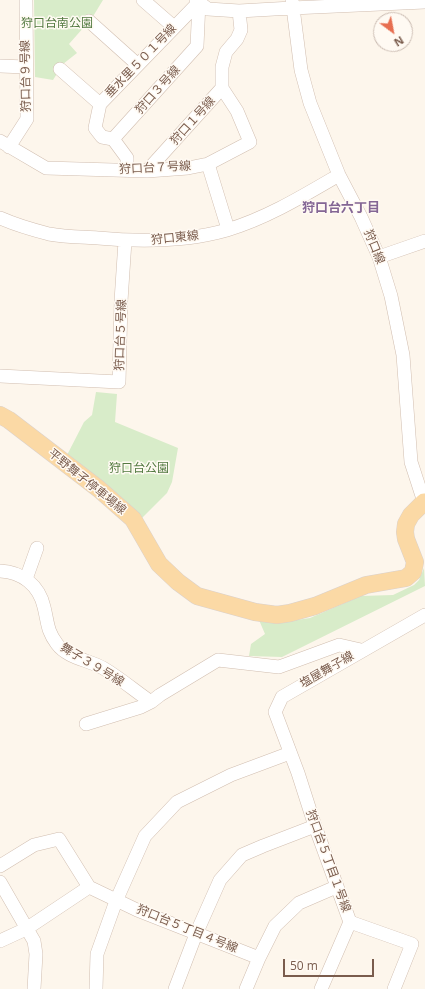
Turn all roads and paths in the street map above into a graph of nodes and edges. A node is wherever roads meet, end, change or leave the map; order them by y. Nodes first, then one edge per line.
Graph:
1 (26, 0) edge
2 (143, 0) edge
3 (197, 1) edge
4 (425, 2) edge
5 (292, 4) edge
6 (239, 11) junction
7 (89, 22) dead end
8 (174, 27) junction
9 (138, 65) junction
10 (0, 66) edge
11 (26, 67) junction
12 (60, 69) dead end
13 (222, 88) junction
14 (100, 104) junction
15 (113, 139) junction
16 (5, 144) edge
17 (208, 164) junction
18 (127, 171) junction
19 (147, 171) junction
20 (339, 175) junction
21 (0, 218) edge
22 (228, 229) junction
23 (125, 241) junction
24 (425, 241) edge
25 (379, 257) junction
26 (0, 376) edge
27 (0, 416) edge
28 (424, 503) edge
29 (37, 548) dead end
30 (0, 571) edge
31 (26, 580) junction
32 (425, 615) edge
33 (362, 650) junction
34 (151, 702) junction
35 (86, 724) dead end
36 (290, 753) junction
37 (315, 826) junction
38 (0, 866) edge
39 (0, 882) edge
40 (336, 887) junction
41 (89, 888) junction
42 (116, 901) junction
43 (6, 904) edge
44 (350, 922) junction
45 (26, 929) junction
46 (196, 934) junction
47 (0, 941) edge
48 (259, 958) junction
49 (34, 989) edge
50 (96, 989) edge
51 (175, 989) edge
52 (246, 989) edge
53 (321, 989) edge
54 (394, 989) edge

1 - 11 street, 狩口台９号線
2 - 8 street
3 - 6 street
3 - 8 street, 垂水里５０１号線
3 - 15 street, 狩口３号線
4 - 5 street
5 - 6 street
5 - 20 street, 狩口線
6 - 13 street
7 - 9 street
8 - 9 street, 垂水里５０１号線
9 - 14 street, 垂水里５０１号線
10 - 11 street
11 - 16 street, 狩口台９号線
12 - 14 street
13 - 17 street, 狩口台７号線
13 - 19 street, 狩口１号線
14 - 15 street, 垂水里５０１号線
15 - 18 street
16 - 18 street, 狩口台７号線
17 - 19 street, 狩口台７号線
17 - 22 street
18 - 19 street, 狩口台７号線
20 - 22 street, 狩口東線
20 - 25 street, 狩口線
21 - 23 street, 狩口東線
22 - 23 street, 狩口東線
23 - 26 street, 狩口台５号線
24 - 25 street
25 - 28 street, 狩口線
27 - 28 main road, 平野舞子停車場線
29 - 31 street
30 - 31 street, 舞子３９号線
31 - 34 street, 舞子３９号線
32 - 33 street, 塩屋舞子線
33 - 34 street
33 - 36 street, 塩屋舞子線
34 - 35 street
36 - 37 street, 狩口台５丁目１号線
36 - 42 street
37 - 40 street, 狩口台５丁目１号線
37 - 46 street
38 - 41 street
39 - 43 street
40 - 44 street, 狩口台５丁目１号線
40 - 48 street
41 - 42 street, 狩口台５丁目４号線
41 - 45 street
42 - 46 street, 狩口台５丁目４号線
42 - 50 street
43 - 45 street
44 - 53 street, 狩口台５丁目１号線
44 - 54 street
45 - 47 street
45 - 49 street
46 - 48 street, 狩口台５丁目４号線
46 - 51 street
48 - 52 street

